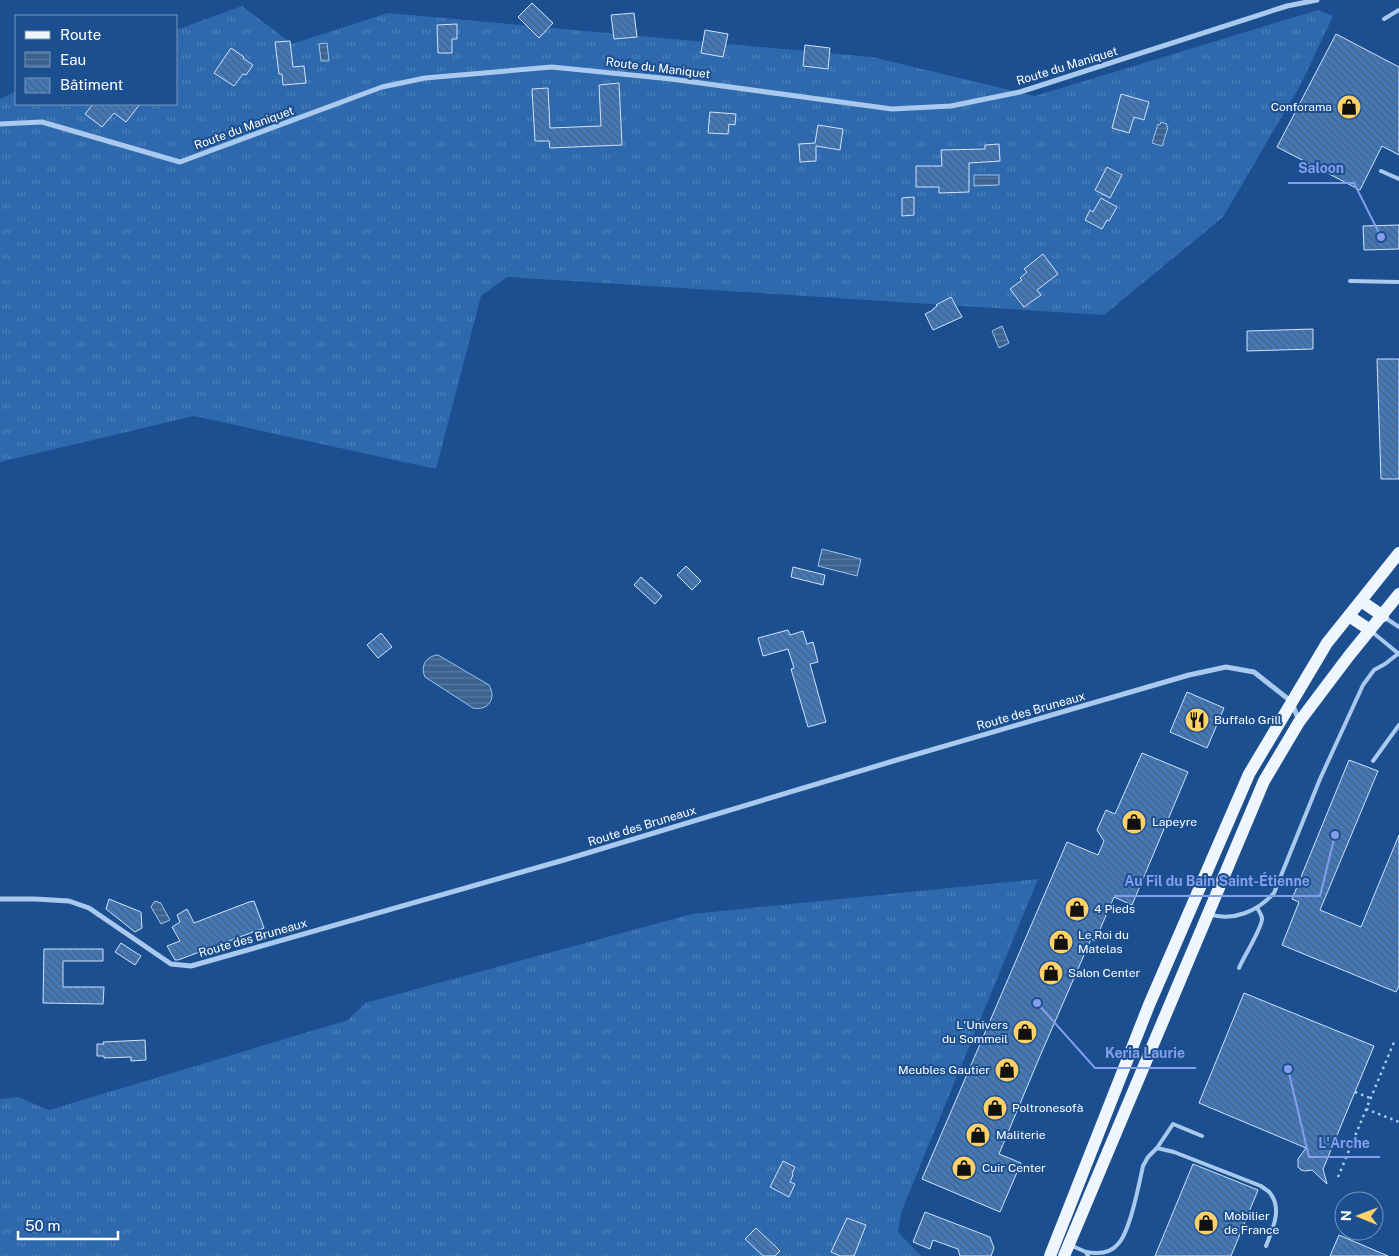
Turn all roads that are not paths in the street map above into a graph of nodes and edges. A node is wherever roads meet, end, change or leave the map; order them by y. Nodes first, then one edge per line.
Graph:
1 (1317, 0) edge
2 (1399, 10) edge
3 (1384, 19) dead end
4 (0, 124) edge
5 (1381, 171) dead end
6 (1399, 178) edge
7 (1350, 281) dead end
8 (1399, 282) edge
9 (1399, 552) edge
10 (1399, 594) edge
11 (1361, 601) junction
12 (1349, 616) junction
13 (1383, 616) junction
14 (1399, 627) edge
15 (1370, 630) junction
16 (1399, 654) edge
17 (1292, 702) junction
18 (1299, 722) junction
19 (1399, 725) edge
20 (1373, 761) dead end
21 (0, 899) edge
22 (1257, 908) junction
23 (1208, 913) junction
24 (1239, 968) dead end
25 (1202, 1136) dead end
26 (1158, 1148) junction
27 (1057, 1239) junction
28 (1266, 1246) dead end
29 (1067, 1250) edge
30 (1087, 1254) edge
31 (1050, 1256) edge

1 - 4 street, Route du Maniquet
2 - 3 lane
5 - 6 lane
7 - 8 lane
9 - 11 main road
10 - 13 main road
11 - 12 main road
11 - 13 main road
12 - 15 main road
12 - 17 main road
13 - 14 lane
13 - 15 main road
15 - 16 lane
15 - 18 main road
16 - 22 lane
17 - 18 street
17 - 21 street, Route des Bruneaux
17 - 27 main road
18 - 23 main road
19 - 20 lane
22 - 23 lane
22 - 24 lane
23 - 29 main road
25 - 26 lane
26 - 28 lane
26 - 30 lane
27 - 29 lane
27 - 31 main road
29 - 30 lane

